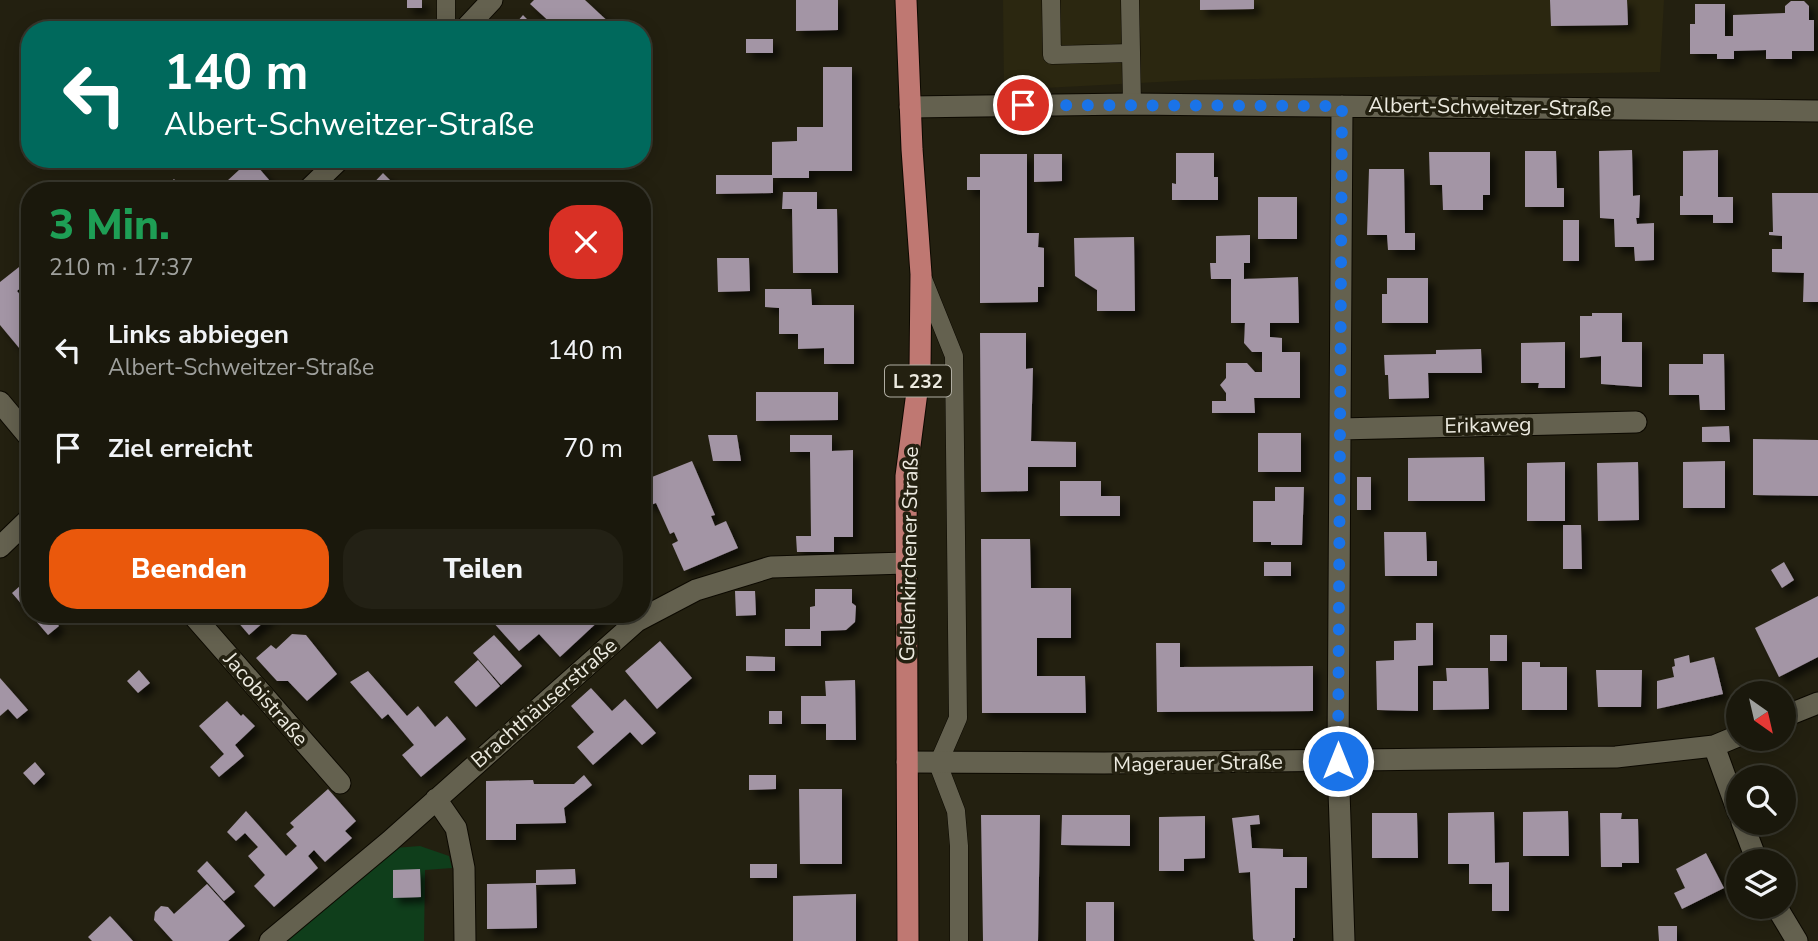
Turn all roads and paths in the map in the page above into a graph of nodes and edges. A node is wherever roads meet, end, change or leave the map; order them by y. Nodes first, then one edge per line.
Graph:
1 (446, 0) edge
2 (492, 0) edge
3 (906, 0) edge
4 (1051, 0) edge
5 (1130, 0) edge
6 (446, 21) edge
7 (472, 21) edge
8 (1131, 52) junction
9 (1132, 104) junction
10 (1342, 106) junction
11 (910, 107) junction
12 (1818, 111) edge
13 (331, 168) edge
14 (316, 182) edge
15 (921, 274) junction
16 (0, 402) edge
17 (1636, 422) dead end
18 (21, 425) edge
19 (1340, 429) junction
20 (21, 527) edge
21 (0, 547) edge
22 (906, 563) junction
23 (651, 614) edge
24 (200, 623) edge
25 (635, 623) edge
26 (1818, 704) edge
27 (1796, 713) edge
28 (1726, 741) edge
29 (1714, 746) junction
30 (1338, 761) junction
31 (907, 762) junction
32 (939, 764) junction
33 (1726, 779) edge
34 (340, 783) dead end
35 (436, 799) junction
36 (1784, 919) edge
37 (271, 941) edge
38 (465, 941) edge
39 (908, 941) edge
40 (959, 941) edge
41 (1344, 941) edge
42 (1797, 941) edge

1 - 6 lane
2 - 7 street
3 - 11 main road, Geilenkirchener Straße / L 232
4 - 8 lane
5 - 8 lane
8 - 9 lane
9 - 10 street, Albert-Schweitzer-Straße
9 - 11 street, Albert-Schweitzer-Straße
10 - 12 street, Albert-Schweitzer-Straße
10 - 19 street
11 - 15 main road, Geilenkirchener Straße / L 232
13 - 14 street
15 - 22 main road, Geilenkirchener Straße / L 232
15 - 32 lane
16 - 18 street
17 - 19 street, Erikaweg
19 - 30 street
20 - 21 street
22 - 23 street, Brachthäuserstraße
22 - 31 main road, Geilenkirchener Straße / L 232
24 - 34 street, Jacobistraße
25 - 35 street, Brachthäuserstraße
26 - 27 street
28 - 29 street, Magerauer Straße
29 - 30 street, Magerauer Straße
29 - 33 street
30 - 32 street, Magerauer Straße
30 - 41 street
31 - 32 street, Magerauer Straße
31 - 39 main road, Geilenkirchener Straße / L 232
32 - 40 lane
35 - 37 street, Brachthäuserstraße
35 - 38 street
36 - 42 street

